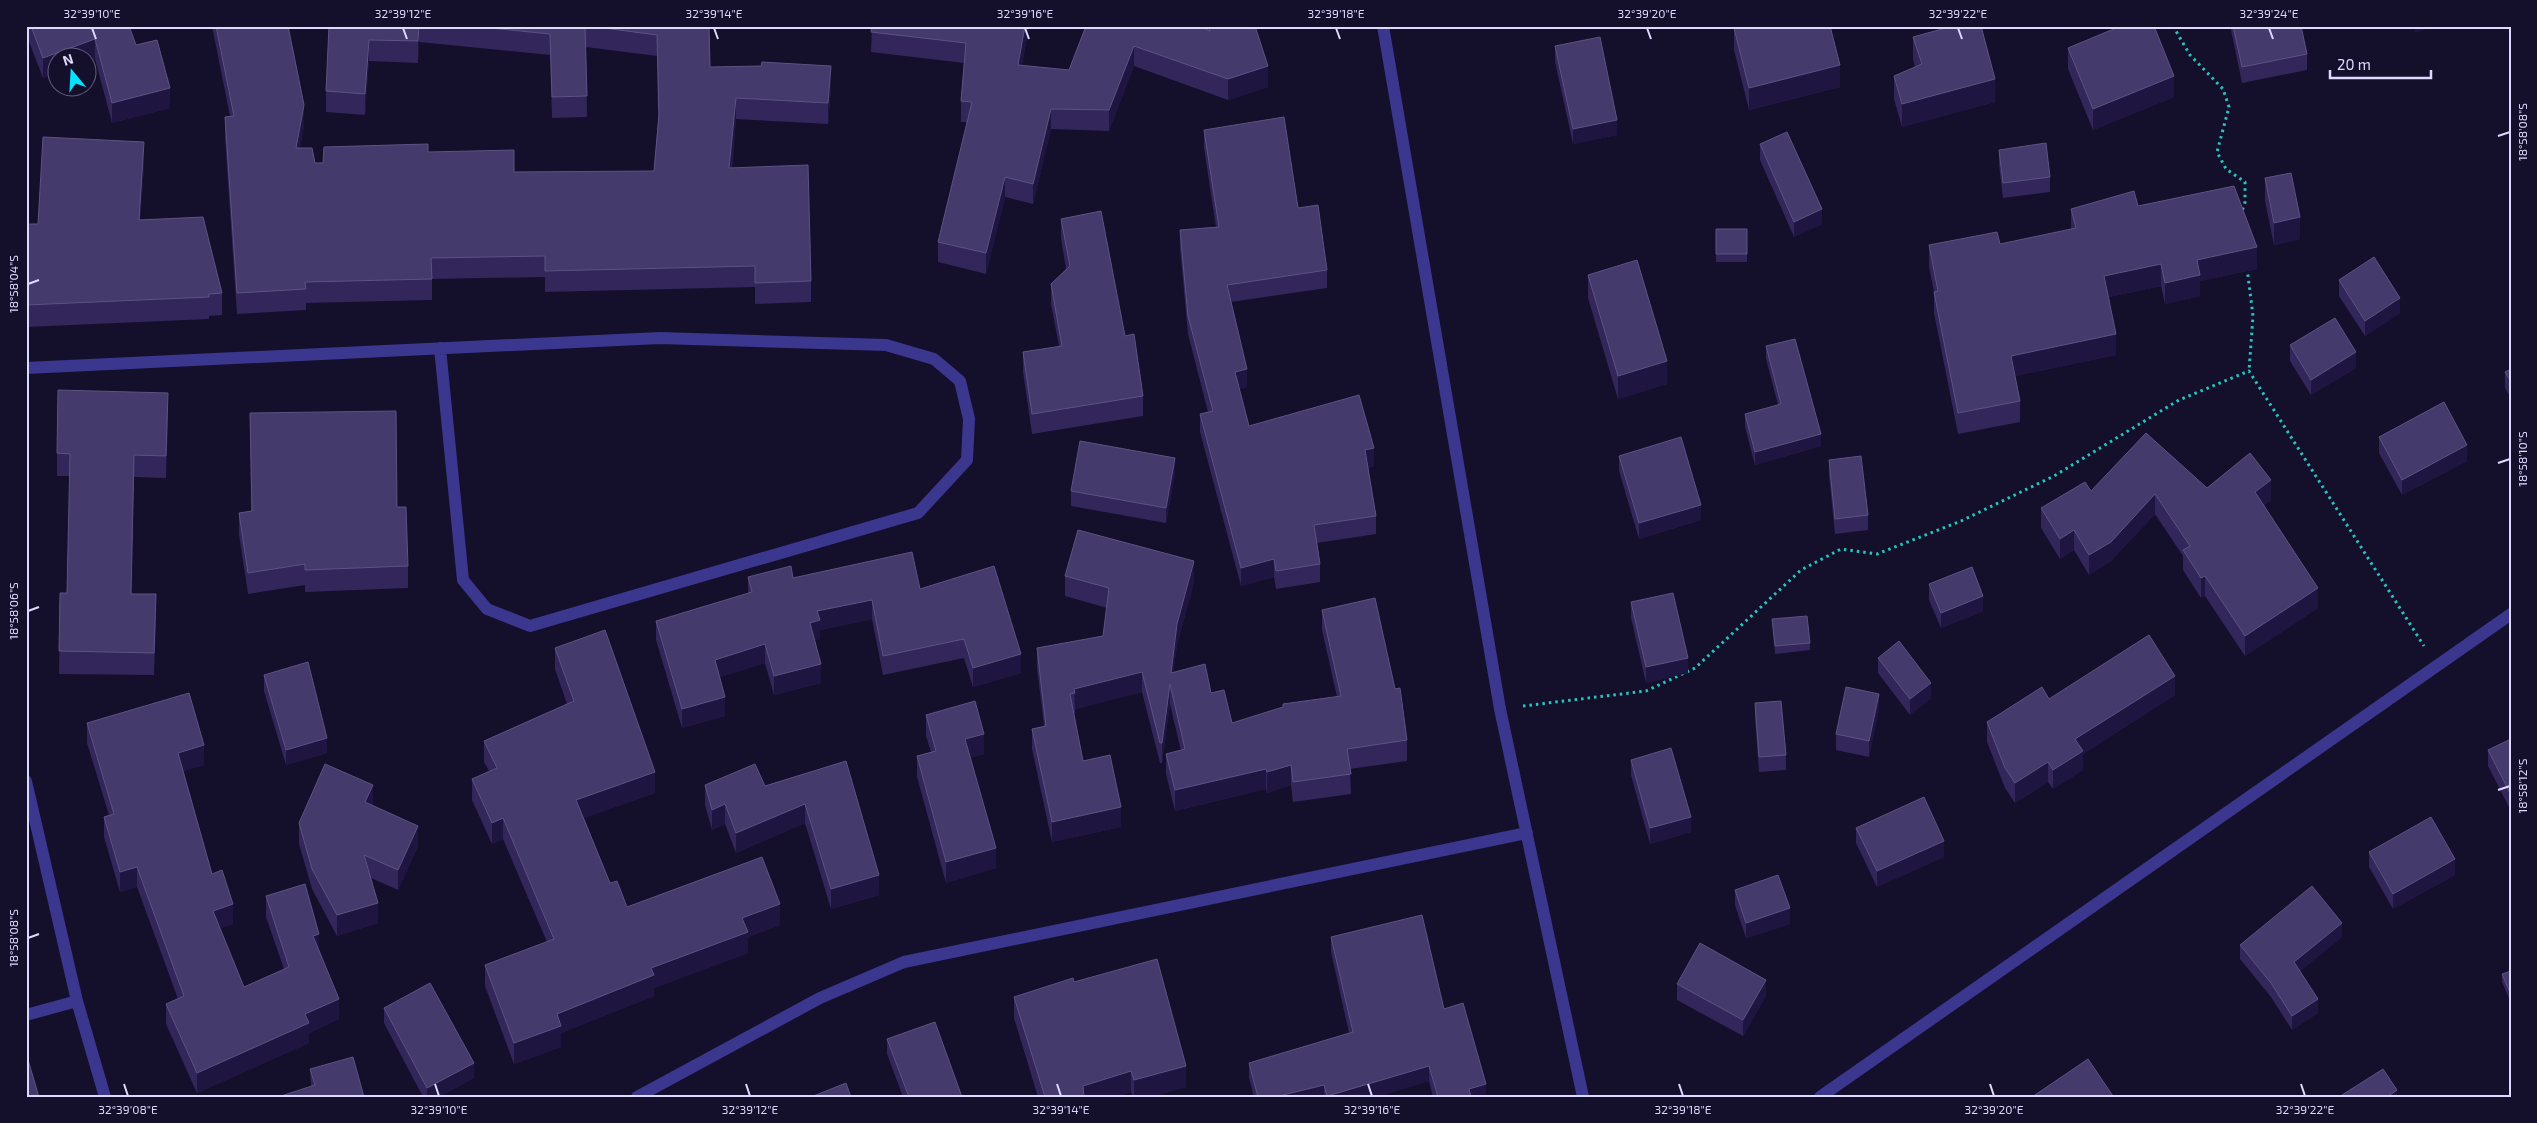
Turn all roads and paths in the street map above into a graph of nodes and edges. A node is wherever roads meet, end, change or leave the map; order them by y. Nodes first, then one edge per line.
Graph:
1 (1383, 26) edge
2 (2173, 26) edge
3 (2240, 218) edge
4 (2245, 262) edge
5 (440, 348) junction
6 (26, 368) edge
7 (2249, 370) junction
8 (2511, 614) edge
9 (2436, 665) junction
10 (1500, 709) junction
11 (26, 781) edge
12 (1527, 834) junction
13 (77, 1001) junction
14 (26, 1015) edge
15 (105, 1097) edge
16 (637, 1097) edge
17 (1583, 1097) edge
18 (1820, 1097) edge

1 - 10 street
2 - 3 path
4 - 7 path
5 - 5 street
5 - 6 street
7 - 9 path
7 - 10 path
8 - 9 street
9 - 18 street
10 - 12 street
11 - 13 street
12 - 16 street
12 - 17 street
13 - 14 street
13 - 15 street

